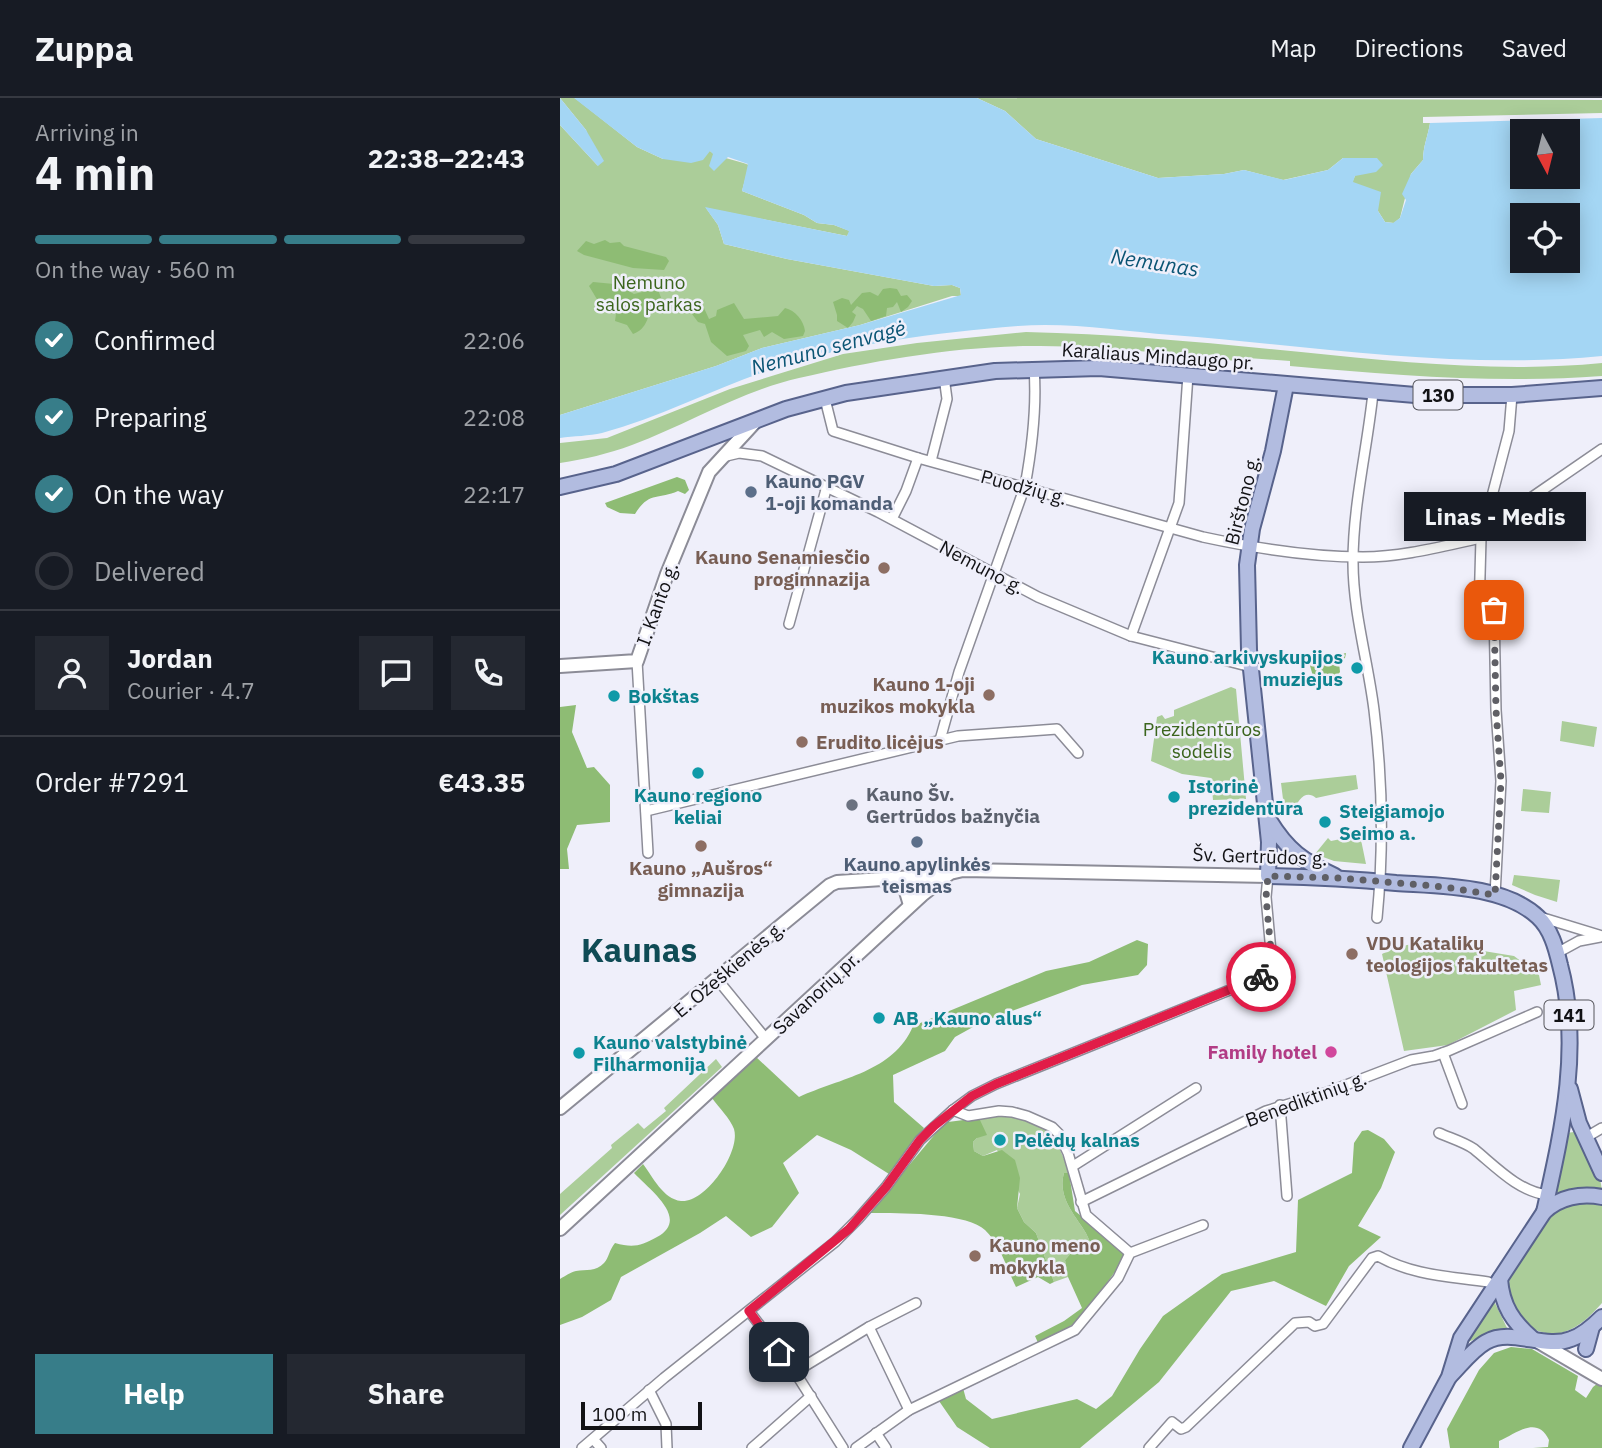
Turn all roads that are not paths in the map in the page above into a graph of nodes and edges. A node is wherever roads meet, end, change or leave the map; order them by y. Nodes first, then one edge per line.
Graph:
1 (1034, 368) junction
2 (1188, 375) junction
3 (944, 377) junction
4 (1286, 385) junction
5 (1602, 388) edge
6 (1373, 393) junction
7 (1512, 395) junction
8 (825, 398) junction
9 (756, 421) junction
10 (1602, 449) edge
11 (722, 457) junction
12 (918, 458) junction
13 (931, 461) junction
14 (827, 486) junction
15 (1025, 486) junction
16 (560, 487) edge
17 (892, 519) junction
18 (1486, 521) junction
19 (1170, 528) junction
20 (1481, 538) junction
21 (1249, 547) junction
22 (1353, 556) junction
23 (994, 574) junction
24 (1494, 610) dead end
25 (1479, 612) dead end
26 (789, 624) dead end
27 (1131, 636) junction
28 (637, 662) junction
29 (560, 666) edge
30 (1251, 667) junction
31 (940, 740) junction
32 (1078, 753) dead end
33 (646, 811) junction
34 (1265, 814) junction
35 (648, 853) dead end
36 (950, 873) junction
37 (1268, 876) junction
38 (895, 878) junction
39 (1339, 878) junction
40 (1380, 881) junction
41 (837, 882) joint
42 (1495, 895) junction
43 (911, 905) junction
44 (1538, 917) junction
45 (1377, 918) dead end
46 (1602, 937) edge
47 (1557, 953) junction
48 (717, 979) junction
49 (1536, 1012) dead end
50 (766, 1039) junction
51 (1443, 1053) junction
52 (1568, 1079) junction
53 (1196, 1088) dead end
54 (1462, 1104) dead end
55 (1280, 1105) junction
56 (562, 1109) edge
57 (953, 1110) junction
58 (1602, 1128) edge
59 (1439, 1133) dead end
60 (1585, 1138) junction
61 (1073, 1166) junction
62 (1602, 1172) edge
63 (1547, 1195) junction
64 (1287, 1196) dead end
65 (1602, 1197) edge
66 (1081, 1202) junction
67 (1544, 1212) junction
68 (1203, 1225) dead end
69 (560, 1229) edge
70 (1130, 1253) junction
71 (1497, 1282) junction
72 (916, 1303) dead end
73 (749, 1311) junction
74 (1597, 1322) edge
75 (869, 1327) junction
76 (1533, 1339) junction
77 (1586, 1349) joint
78 (795, 1372) junction
79 (1449, 1377) junction
80 (1600, 1377) edge
81 (649, 1390) junction
82 (811, 1395) junction
83 (909, 1410) junction
84 (876, 1433) junction
85 (593, 1439) junction
86 (582, 1448) edge
87 (601, 1448) edge
88 (667, 1448) edge
89 (752, 1448) edge
90 (842, 1448) edge
91 (856, 1448) edge
92 (886, 1448) edge
93 (1149, 1448) edge
94 (1411, 1448) edge

1 - 2 main road, Karaliaus Mindaugo pr.
1 - 3 main road, Karaliaus Mindaugo pr.
1 - 15 street
2 - 4 main road, Karaliaus Mindaugo pr.
2 - 19 street
3 - 8 main road, Karaliaus Mindaugo pr.
3 - 13 street
4 - 6 main road, Karaliaus Mindaugo pr. / 130
4 - 21 main road, Birštono g.
5 - 7 main road, Karaliaus Mindaugo pr. / 130
6 - 7 main road, Karaliaus Mindaugo pr. / 130
6 - 22 street
7 - 18 street
8 - 9 main road, Karaliaus Mindaugo pr.
8 - 12 street, Puodžių g.
9 - 11 main road, I. Kanto g.
9 - 16 main road, Karaliaus Mindaugo pr.
10 - 18 street
11 - 14 street, Nemuno g.
11 - 28 main road, I. Kanto g.
12 - 13 street, Puodžių g.
12 - 17 street
13 - 15 street, Puodžių g.
14 - 17 street, Nemuno g.
14 - 26 street
15 - 19 street, Puodžių g.
15 - 23 street
17 - 23 street, Nemuno g.
18 - 20 street
19 - 21 street, Puodžių g.
19 - 27 street
20 - 22 street, Puodžių g.
20 - 25 street
21 - 22 street, Puodžių g.
21 - 30 main road, Birštono g.
22 - 40 street
23 - 27 street, Nemuno g.
23 - 31 street
24 - 42 street
27 - 30 street, Nemuno g.
28 - 29 main road
28 - 33 street, I. Kanto g.
30 - 34 main road, Birštono g.
31 - 32 street
31 - 33 street
33 - 35 street, I. Kanto g.
34 - 37 main road, Birštono g.
34 - 39 main road
36 - 37 main road, Šv. Gertrūdos g.
36 - 38 main road, Šv. Gertrūdos g.
36 - 43 main road, Savanorių pr.
37 - 39 main road, Šv. Gertrūdos g.
37 - 57 street
38 - 41 main road, Šv. Gertrūdos g.
38 - 43 main road
39 - 40 main road, Šv. Gertrūdos g.
40 - 42 main road, Šv. Gertrūdos g.
40 - 45 street
41 - 48 main road, E. Ožeškienės g.
42 - 44 main road, Šv. Gertrūdos g.
43 - 50 main road, Savanorių pr.
44 - 46 street, Šv. Gertrūdos g.
44 - 47 main road, 141
46 - 47 street, Šv. Gertrūdos g.
47 - 52 main road, 141
48 - 50 street
48 - 56 main road, E. Ožeškienės g.
49 - 51 street, Benediktinių g.
50 - 69 main road, Savanorių pr.
51 - 54 street
51 - 55 street, Benediktinių g.
52 - 60 main road, 141
52 - 63 main road, 141
53 - 61 street
55 - 64 street
55 - 66 street, Benediktinių g.
57 - 61 street
57 - 73 street
58 - 60 street
59 - 63 street
60 - 62 main road, 141
61 - 66 street
63 - 67 main road, 141
65 - 67 main road
66 - 70 street
67 - 71 main road, 141
68 - 70 street
70 - 83 street
71 - 76 main road
71 - 79 main road
71 - 93 street
72 - 75 street
73 - 78 street
73 - 81 street
74 - 76 main road
74 - 77 main road
75 - 78 street
75 - 83 street
76 - 79 main road
76 - 80 main road
77 - 80 main road
78 - 82 street
79 - 94 main road
81 - 85 street
81 - 88 street
82 - 89 street
82 - 90 street
83 - 84 street
84 - 91 street
84 - 92 street
85 - 86 street
85 - 87 street

